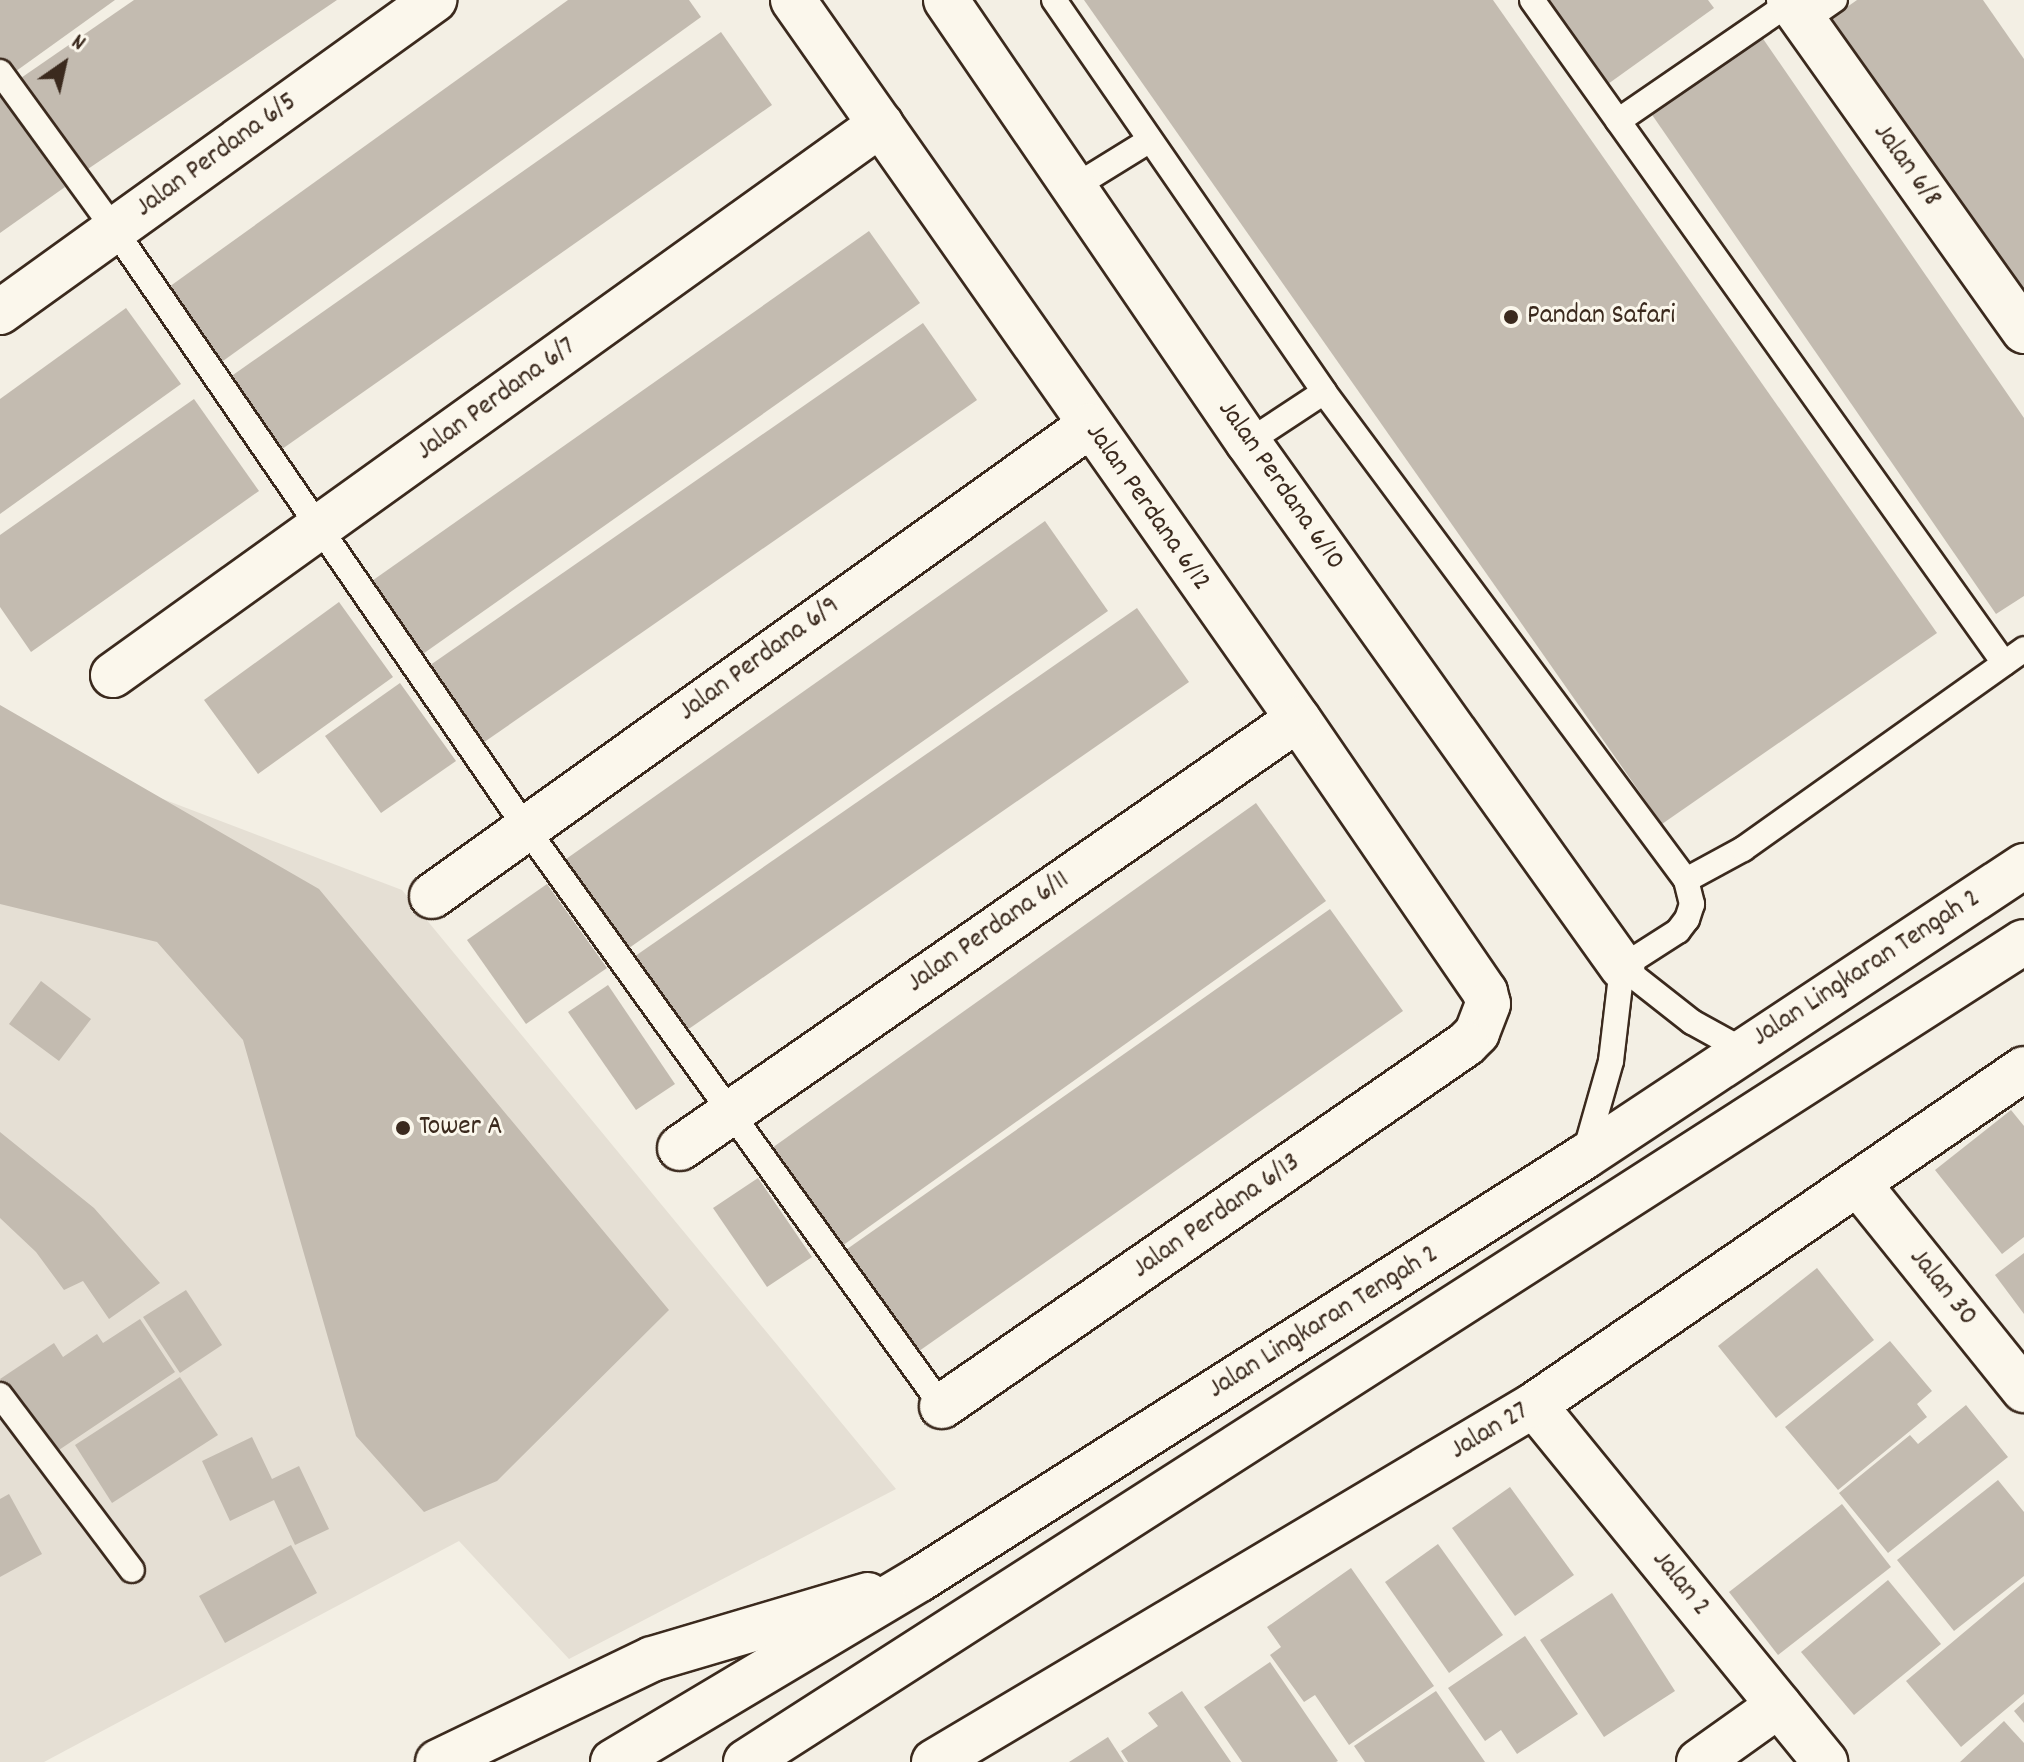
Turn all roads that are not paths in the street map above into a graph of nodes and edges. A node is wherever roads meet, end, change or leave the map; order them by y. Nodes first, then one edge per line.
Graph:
1 (434, 0) edge
2 (793, 0) edge
3 (946, 0) edge
4 (1054, 0) edge
5 (1532, 0) edge
6 (1805, 6) edge
7 (0, 72) edge
8 (1618, 121) junction
9 (881, 124) junction
10 (1150, 140) junction
11 (1074, 187) junction
12 (114, 229) junction
13 (0, 312) edge
14 (2024, 331) edge
15 (1324, 392) junction
16 (1089, 426) junction
17 (1248, 442) junction
18 (320, 528) junction
19 (2014, 656) edge
20 (113, 675) dead end
21 (1298, 719) junction
22 (526, 828) junction
23 (2024, 866) edge
24 (1686, 880) junction
25 (432, 896) dead end
26 (2024, 942) edge
27 (1622, 967) junction
28 (1483, 1020) joint
29 (1743, 1050) junction
30 (2024, 1069) edge
31 (731, 1112) junction
32 (680, 1148) dead end
33 (1584, 1157) junction
34 (1860, 1186) junction
35 (2024, 1390) edge
36 (0, 1395) edge
37 (1534, 1405) junction
38 (942, 1406) joint
39 (132, 1570) dead end
40 (920, 1579) junction
41 (1779, 1705) junction
42 (438, 1762) edge
43 (613, 1762) edge
44 (746, 1762) edge
45 (934, 1762) edge
46 (1699, 1762) edge
47 (1825, 1762) edge

1 - 12 main road, Jalan Perdana 6/5
2 - 9 main road, Jalan Perdana 6/12
3 - 11 main road, Jalan Perdana 6/10
4 - 10 lane
5 - 8 lane
6 - 8 lane
6 - 14 main road, Jalan 6/8
7 - 12 lane
8 - 19 lane
9 - 16 main road, Jalan Perdana 6/12
9 - 18 main road, Jalan Perdana 6/7
10 - 11 lane
10 - 15 lane
11 - 17 main road, Jalan Perdana 6/10
12 - 13 main road, Jalan Perdana 6/5
12 - 18 lane
15 - 17 lane
15 - 24 lane
16 - 21 main road, Jalan Perdana 6/12
16 - 22 main road, Jalan Perdana 6/9
17 - 27 main road, Jalan Perdana 6/10
18 - 20 main road, Jalan Perdana 6/7
18 - 22 lane
19 - 24 lane
21 - 28 main road, Jalan Perdana 6/12
21 - 31 main road, Jalan Perdana 6/11
22 - 25 main road, Jalan Perdana 6/9
22 - 31 lane
23 - 29 main road, Jalan Lingkaran Tengah 2
24 - 27 lane
26 - 44 main road
27 - 29 lane
27 - 33 lane
28 - 38 main road, Jalan Perdana 6/13
29 - 33 main road, Jalan Lingkaran Tengah 2
30 - 34 main road, Jalan 27
31 - 32 main road, Jalan Perdana 6/11
31 - 38 lane
33 - 40 main road, Jalan Lingkaran Tengah 2
34 - 35 main road, Jalan 30
34 - 37 main road, Jalan 27
36 - 39 lane
37 - 41 main road, Jalan 2
37 - 45 main road, Jalan 27
40 - 42 main road
40 - 43 main road, Jalan Lingkaran Tengah 2
41 - 46 main road
41 - 47 main road, Jalan 2

